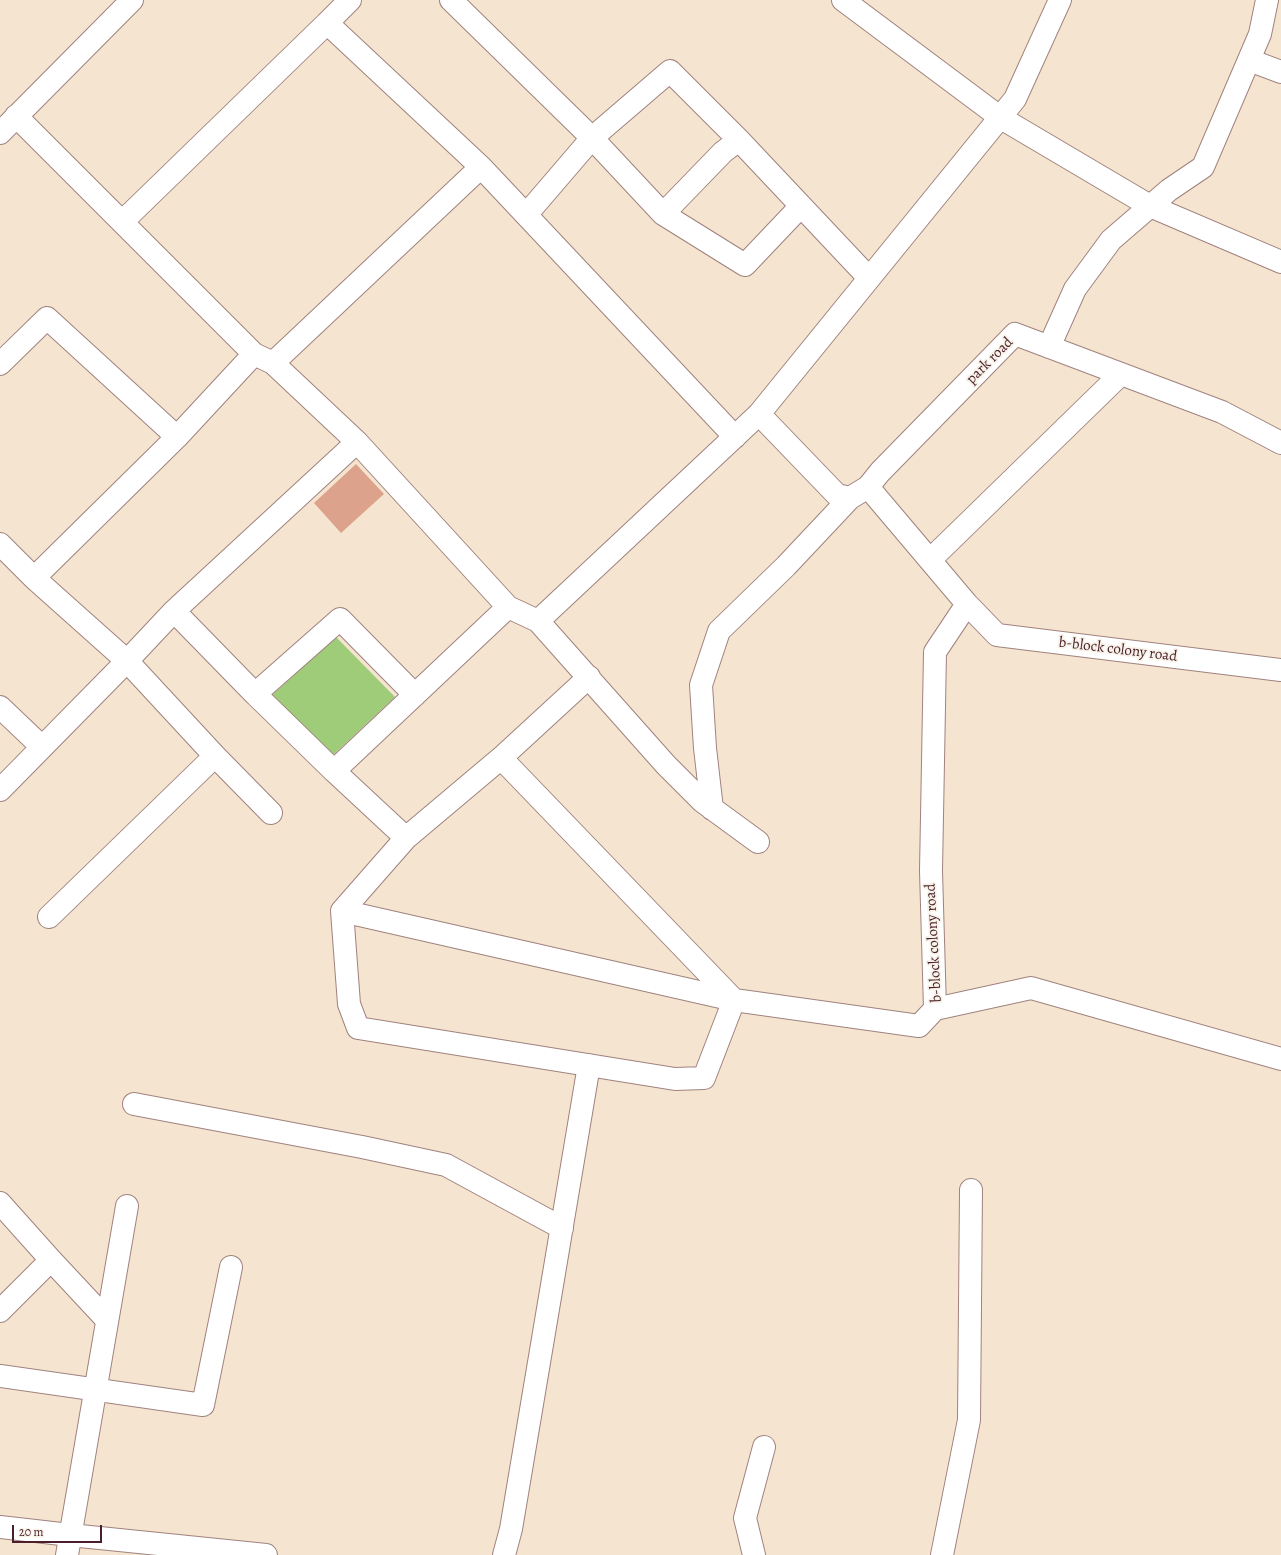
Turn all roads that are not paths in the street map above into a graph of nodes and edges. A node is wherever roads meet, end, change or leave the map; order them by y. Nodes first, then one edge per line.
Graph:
1 (132, 0) edge
2 (350, 0) edge
3 (451, 0) edge
4 (843, 0) edge
5 (1060, 0) edge
6 (1267, 0) edge
7 (327, 23) junction
8 (1249, 60) junction
9 (1281, 61) edge
10 (1281, 72) edge
11 (16, 116) junction
12 (1001, 118) junction
13 (0, 133) edge
14 (592, 138) junction
15 (739, 140) junction
16 (480, 168) junction
17 (801, 206) junction
18 (1150, 206) junction
19 (664, 214) junction
20 (526, 215) junction
21 (122, 222) junction
22 (1281, 262) edge
23 (869, 278) junction
24 (1049, 347) junction
25 (263, 358) junction
26 (0, 364) edge
27 (1121, 374) junction
28 (759, 414) junction
29 (177, 437) junction
30 (735, 437) junction
31 (357, 442) junction
32 (1281, 443) edge
33 (859, 493) junction
34 (0, 544) edge
35 (930, 560) junction
36 (34, 578) junction
37 (967, 604) junction
38 (508, 607) junction
39 (174, 611) junction
40 (538, 621) junction
41 (128, 661) junction
42 (1281, 670) edge
43 (589, 677) junction
44 (255, 694) junction
45 (415, 695) junction
46 (0, 707) edge
47 (42, 747) junction
48 (215, 756) junction
49 (501, 758) junction
50 (334, 771) junction
51 (0, 790) edge
52 (712, 809) junction
53 (271, 813) dead end
54 (406, 838) junction
55 (758, 842) dead end
56 (342, 912) junction
57 (49, 917) dead end
58 (734, 1000) junction
59 (935, 1009) junction
60 (1281, 1059) edge
61 (589, 1065) junction
62 (134, 1104) dead end
63 (971, 1190) dead end
64 (0, 1203) edge
65 (127, 1206) dead end
66 (562, 1228) junction
67 (51, 1260) junction
68 (231, 1267) dead end
69 (0, 1311) edge
70 (107, 1320) junction
71 (0, 1376) edge
72 (95, 1390) junction
73 (764, 1447) dead end
74 (0, 1526) edge
75 (68, 1545) edge
76 (266, 1555) edge
77 (504, 1555) edge
78 (754, 1555) edge
79 (942, 1555) edge

1 - 11 street
2 - 7 street
3 - 14 street
4 - 12 street
5 - 12 street
6 - 8 street
7 - 16 street
7 - 21 street
8 - 9 street
8 - 10 street
8 - 18 street
11 - 13 street
11 - 21 street
12 - 18 street
12 - 23 street
14 - 15 street
14 - 19 street
14 - 20 street
15 - 17 street
15 - 19 street
16 - 20 street
16 - 25 street
17 - 19 street
17 - 23 street
18 - 22 street
18 - 24 street
20 - 30 street
21 - 25 street
23 - 28 street
24 - 27 street, park road
24 - 33 street, park road
25 - 29 street
25 - 31 street
26 - 29 street
27 - 32 street, park road
27 - 35 street
28 - 30 street
28 - 33 street
29 - 36 street
30 - 40 street
31 - 38 street
31 - 39 street
33 - 35 street, b-block colony road
33 - 52 street
34 - 36 street
35 - 37 street, b-block colony road
36 - 41 street
37 - 42 street, b-block colony road
37 - 59 street, b-block colony road
38 - 40 street
38 - 45 street
39 - 41 street
39 - 44 street
40 - 43 street
41 - 47 street
41 - 48 street
43 - 49 street
43 - 52 street
44 - 45 street
44 - 50 street
45 - 50 street
46 - 47 street
47 - 51 street
48 - 53 street
48 - 57 street
49 - 54 street
49 - 58 street
50 - 54 street
52 - 55 street
54 - 56 street
56 - 58 street
56 - 61 street
58 - 59 street
58 - 61 street
59 - 60 street, b-block colony road
61 - 66 street
62 - 66 street
63 - 79 street
64 - 67 street
65 - 70 street
66 - 77 street
67 - 69 street
67 - 70 street
68 - 72 street
70 - 72 street
71 - 72 street
72 - 75 street
73 - 78 street
74 - 75 street
75 - 76 street

